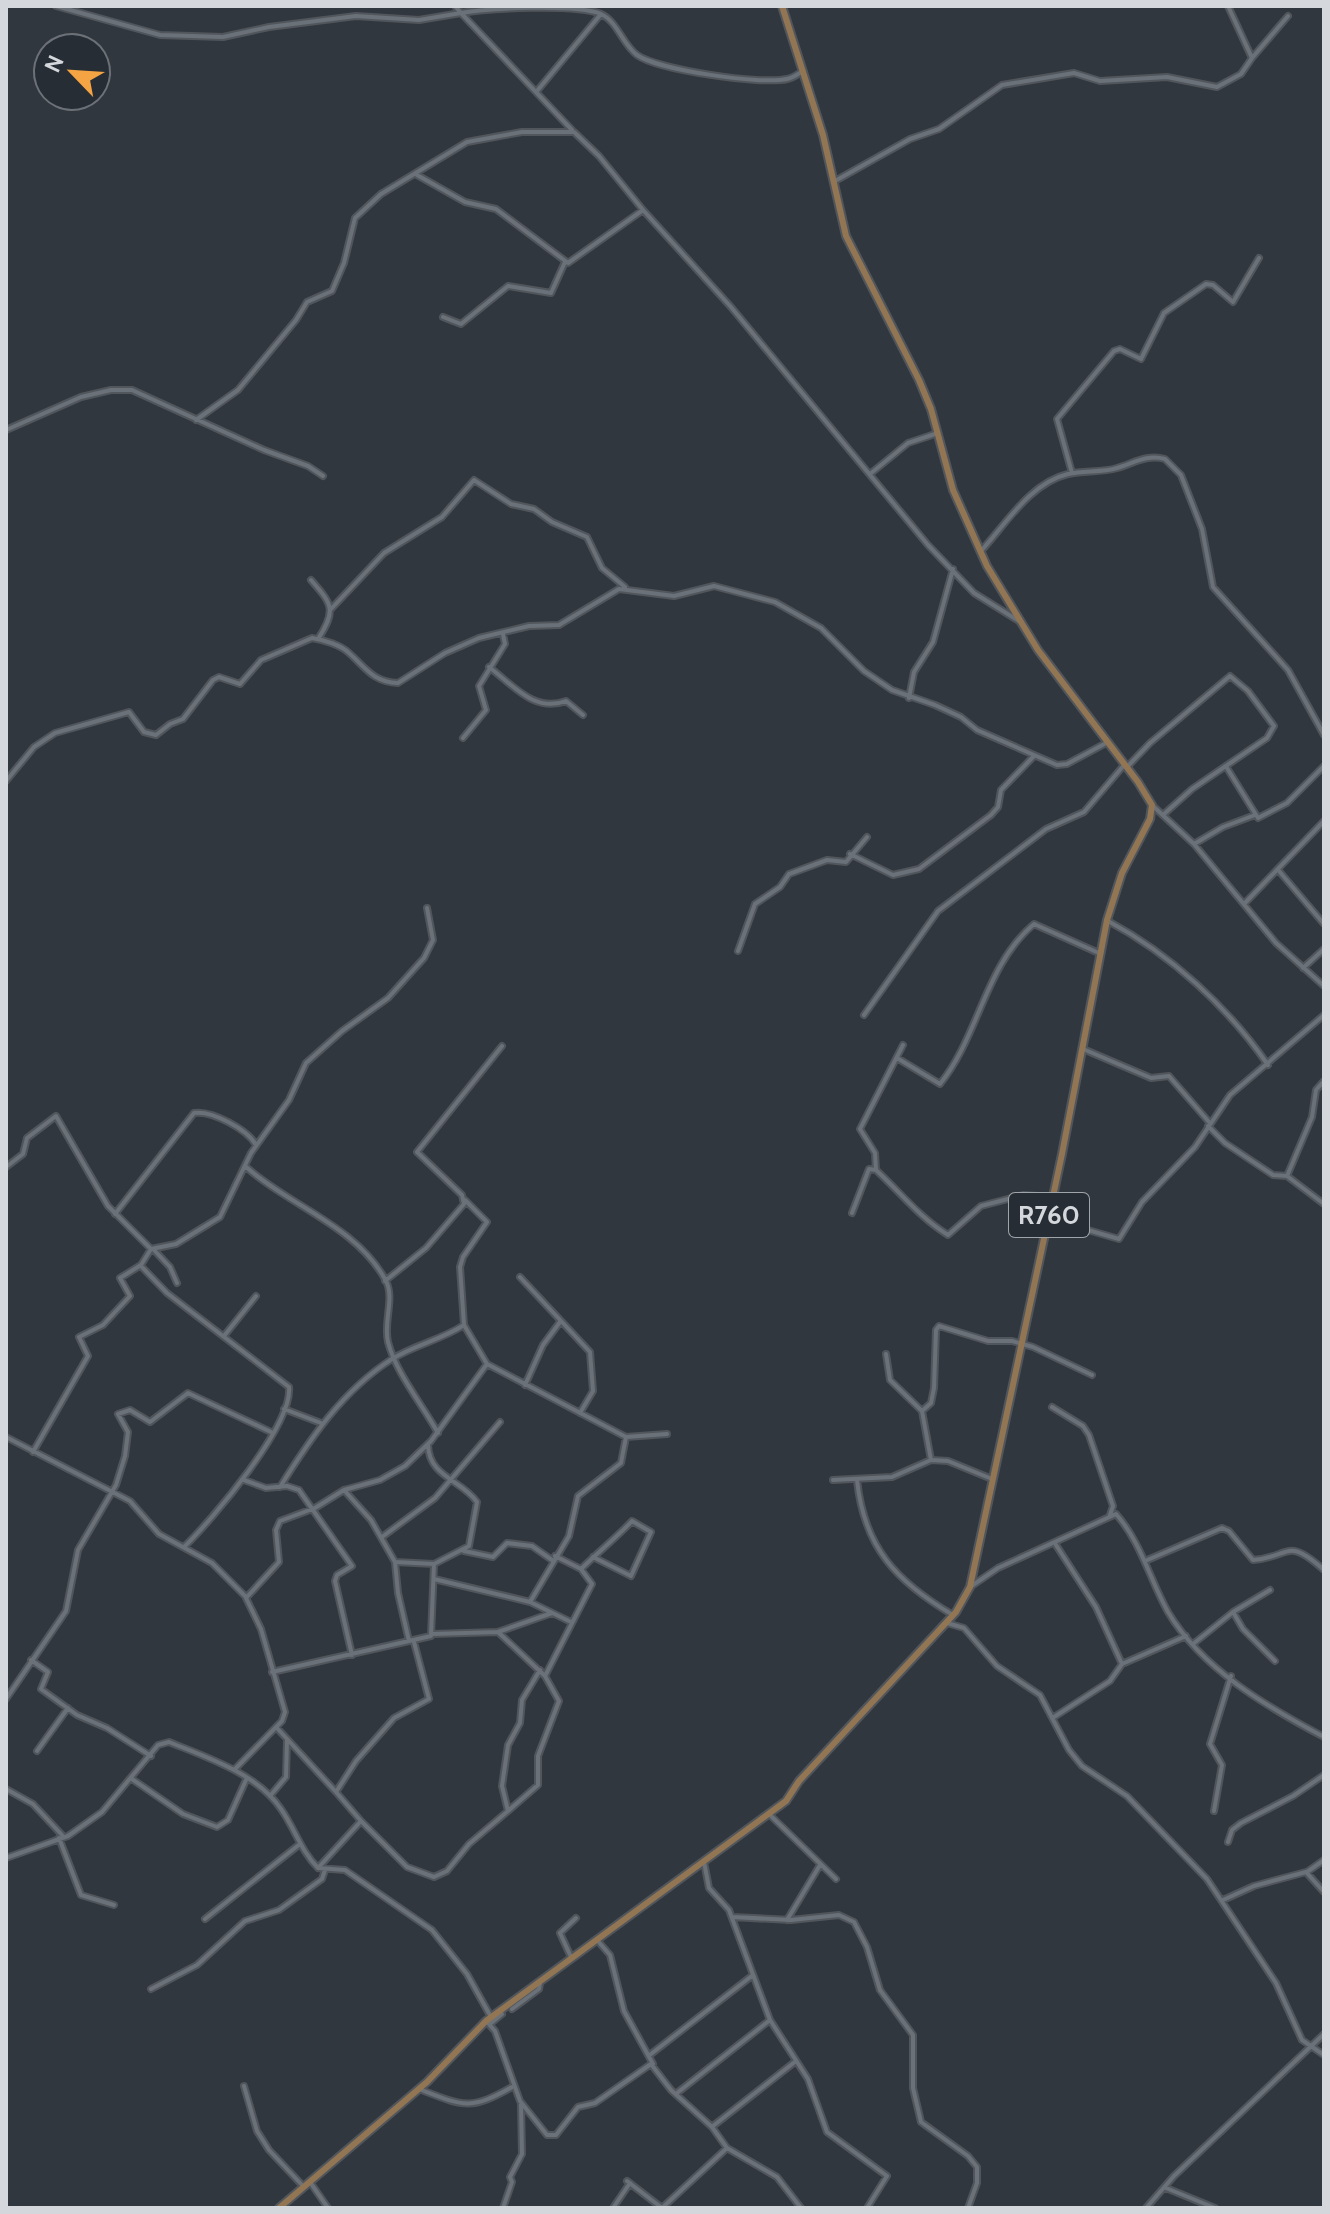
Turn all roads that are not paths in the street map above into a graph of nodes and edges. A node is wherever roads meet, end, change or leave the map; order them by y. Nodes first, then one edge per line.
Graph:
1 (56, 6) edge
2 (455, 6) edge
3 (782, 6) edge
4 (1228, 6) edge
5 (461, 13) junction
6 (601, 14) junction
7 (1288, 16) dead end
8 (1252, 58) junction
9 (803, 71) junction
10 (537, 91) junction
11 (574, 132) junction
12 (416, 174) junction
13 (835, 181) junction
14 (643, 210) junction
15 (1259, 258) dead end
16 (565, 262) junction
17 (443, 317) dead end
18 (196, 420) junction
19 (6, 430) edge
20 (938, 433) junction
21 (1072, 473) junction
22 (870, 474) junction
23 (323, 476) dead end
24 (980, 552) junction
25 (953, 569) junction
26 (311, 580) dead end
27 (626, 588) junction
28 (331, 609) junction
29 (1019, 621) junction
30 (503, 634) junction
31 (318, 639) junction
32 (489, 667) junction
33 (909, 698) junction
34 (583, 715) dead end
35 (1324, 735) edge
36 (463, 738) dead end
37 (1108, 742) junction
38 (1034, 756) junction
39 (1126, 765) junction
40 (1324, 766) edge
41 (1227, 768) junction
42 (6, 781) edge
43 (1152, 805) junction
44 (1164, 814) junction
45 (1255, 815) junction
46 (1324, 821) edge
47 (867, 837) dead end
48 (1194, 844) junction
49 (850, 854) junction
50 (1279, 871) junction
51 (1244, 904) junction
52 (427, 908) dead end
53 (1107, 920) junction
54 (1324, 924) edge
55 (1324, 949) edge
56 (738, 951) dead end
57 (1101, 954) junction
58 (1303, 968) junction
59 (1324, 986) edge
60 (864, 1015) dead end
61 (1324, 1015) edge
62 (903, 1045) dead end
63 (502, 1046) dead end
64 (1083, 1049) junction
65 (897, 1058) junction
66 (1268, 1065) junction
67 (1324, 1081) edge
68 (1209, 1124) junction
69 (256, 1145) junction
70 (245, 1166) junction
71 (6, 1167) edge
72 (876, 1170) junction
73 (1287, 1176) junction
74 (1053, 1197) junction
75 (465, 1200) junction
76 (1324, 1204) edge
77 (852, 1213) dead end
78 (115, 1214) junction
79 (1046, 1227) junction
80 (152, 1250) junction
81 (141, 1265) junction
82 (520, 1277) dead end
83 (385, 1281) junction
84 (177, 1283) dead end
85 (256, 1296) dead end
86 (561, 1321) junction
87 (464, 1325) junction
88 (224, 1336) junction
89 (1020, 1344) junction
90 (886, 1354) dead end
91 (393, 1358) junction
92 (487, 1364) junction
93 (1092, 1375) dead end
94 (525, 1385) junction
95 (1052, 1407) dead end
96 (284, 1409) junction
97 (922, 1411) junction
98 (580, 1413) junction
99 (500, 1422) dead end
100 (321, 1423) junction
101 (271, 1432) junction
102 (438, 1433) junction
103 (667, 1434) dead end
104 (6, 1437) edge
105 (626, 1437) junction
106 (428, 1445) junction
107 (33, 1452) junction
108 (931, 1460) junction
109 (992, 1479) junction
110 (244, 1480) junction
111 (833, 1480) dead end
112 (857, 1480) junction
113 (449, 1482) junction
114 (280, 1487) junction
115 (344, 1490) junction
116 (112, 1492) junction
117 (315, 1508) junction
118 (1110, 1515) junction
119 (382, 1537) junction
120 (1056, 1545) junction
121 (184, 1547) junction
122 (462, 1550) junction
123 (593, 1557) junction
124 (554, 1559) junction
125 (1145, 1561) junction
126 (395, 1562) junction
127 (434, 1564) junction
128 (581, 1569) junction
129 (1324, 1570) edge
130 (434, 1579) junction
131 (970, 1587) junction
132 (1270, 1590) dead end
133 (246, 1598) junction
134 (530, 1602) junction
135 (1233, 1612) junction
136 (552, 1613) junction
137 (953, 1615) junction
138 (571, 1622) junction
139 (947, 1623) junction
140 (498, 1632) junction
141 (432, 1634) junction
142 (1187, 1636) junction
143 (412, 1641) junction
144 (1193, 1644) junction
145 (352, 1655) junction
146 (31, 1660) junction
147 (1275, 1661) dead end
148 (1122, 1664) junction
149 (540, 1670) junction
150 (272, 1672) junction
151 (545, 1676) junction
152 (1231, 1676) junction
153 (6, 1699) edge
154 (68, 1708) junction
155 (1054, 1717) junction
156 (276, 1727) junction
157 (286, 1737) junction
158 (1324, 1737) edge
159 (37, 1751) dead end
160 (151, 1756) junction
161 (235, 1769) junction
162 (1324, 1775) edge
163 (132, 1779) junction
164 (246, 1780) junction
165 (6, 1789) edge
166 (336, 1792) junction
167 (269, 1797) junction
168 (508, 1811) junction
169 (1214, 1811) dead end
170 (770, 1815) junction
171 (361, 1821) junction
172 (61, 1837) junction
173 (1228, 1842) dead end
174 (300, 1844) junction
175 (6, 1858) edge
176 (1324, 1860) edge
177 (704, 1862) junction
178 (820, 1865) junction
179 (318, 1868) junction
180 (325, 1870) junction
181 (1307, 1872) junction
182 (836, 1879) dead end
183 (1324, 1892) edge
184 (1223, 1900) junction
185 (114, 1905) dead end
186 (732, 1917) junction
187 (576, 1918) dead end
188 (205, 1919) dead end
189 (787, 1920) junction
190 (591, 1942) junction
191 (571, 1957) junction
192 (753, 1975) junction
193 (539, 1980) junction
194 (151, 1989) dead end
195 (512, 2009) dead end
196 (502, 2014) dead end
197 (770, 2020) junction
198 (489, 2021) junction
199 (1324, 2034) edge
200 (1310, 2048) junction
201 (650, 2055) junction
202 (1324, 2055) edge
203 (796, 2061) junction
204 (653, 2065) junction
205 (244, 2086) dead end
206 (512, 2087) junction
207 (419, 2089) junction
208 (677, 2093) junction
209 (521, 2103) junction
210 (712, 2127) junction
211 (727, 2148) junction
212 (307, 2184) junction
213 (1166, 2188) junction
214 (279, 2208) edge
215 (328, 2208) edge
216 (503, 2208) edge
217 (613, 2208) edge
218 (662, 2208) edge
219 (801, 2208) edge
220 (867, 2208) edge
221 (968, 2208) edge
222 (1146, 2208) edge
223 (1215, 2208) edge

1 - 5 street
2 - 5 street
3 - 9 main road
4 - 8 street
5 - 6 street
5 - 10 street
6 - 9 street
6 - 10 street
7 - 8 street
8 - 13 street
9 - 13 main road
10 - 11 street
11 - 12 street
11 - 14 street
12 - 16 street
12 - 18 street
13 - 20 main road
14 - 16 street
14 - 22 street
15 - 21 street
16 - 17 street
18 - 19 street
18 - 23 street
20 - 22 street
20 - 24 main road
21 - 24 street
21 - 35 street
22 - 25 street
24 - 29 main road
25 - 29 street
25 - 33 street
26 - 28 street
27 - 28 street
27 - 30 street
27 - 33 street
28 - 31 street
29 - 37 main road
30 - 31 street
30 - 32 street
31 - 42 street
32 - 34 street
32 - 36 street
33 - 38 street
37 - 38 street
37 - 39 main road
38 - 49 street
39 - 41 street
39 - 43 main road
39 - 60 street
40 - 45 street
41 - 44 street
41 - 45 street
43 - 44 street
43 - 53 main road, R760
44 - 48 street
45 - 48 street
46 - 50 street
47 - 49 street
48 - 51 street
49 - 56 street
50 - 51 street
50 - 54 street
51 - 58 street
52 - 69 street
53 - 57 main road, R760
53 - 66 street
55 - 58 street
57 - 64 main road, R760
57 - 65 street
58 - 59 street
61 - 66 street
62 - 65 street
63 - 75 street
64 - 68 street
64 - 74 main road, R760
65 - 72 street
66 - 68 street
67 - 73 street
68 - 73 street
68 - 79 street
69 - 70 street
69 - 78 street
70 - 80 street
70 - 83 street
71 - 78 street
72 - 74 street
72 - 77 street
73 - 76 street
74 - 79 main road, R760
75 - 83 street
75 - 87 street
78 - 80 street
79 - 89 main road, R760
80 - 81 street
80 - 84 street
81 - 88 street
81 - 107 street
82 - 86 street
83 - 91 street
85 - 88 street
86 - 94 street
86 - 98 street
87 - 91 street
87 - 92 street
88 - 96 street
89 - 93 street
89 - 97 street
89 - 109 main road, R760
90 - 97 street
91 - 100 street
91 - 102 street
92 - 94 street
92 - 102 street
94 - 98 street
95 - 118 street
96 - 100 street
96 - 101 street
97 - 108 street
98 - 105 street
99 - 113 street
100 - 114 street
101 - 110 street
101 - 116 street
102 - 106 street
103 - 105 street
104 - 107 street
105 - 124 street
106 - 113 street
106 - 115 street
107 - 116 street
108 - 109 street
108 - 112 street
109 - 131 main road, R760
110 - 114 street
110 - 121 street
111 - 112 street
112 - 137 street
113 - 119 street
113 - 122 street
114 - 117 street
115 - 117 street
115 - 119 street
116 - 121 street
116 - 146 street
117 - 133 street
117 - 145 street
118 - 120 street
118 - 125 street
119 - 126 street
120 - 131 street
120 - 148 street
121 - 133 street
122 - 124 street
122 - 127 street
123 - 123 street
123 - 128 street
124 - 128 street
124 - 134 street
125 - 129 street
125 - 142 street
126 - 127 street
126 - 143 street
127 - 130 street
128 - 138 street
130 - 134 street
130 - 141 street
131 - 137 main road, R760
132 - 135 street
133 - 150 street
134 - 136 street
135 - 144 street
135 - 147 street
136 - 138 street
136 - 140 street
137 - 139 main road, R760
138 - 151 street
139 - 155 street
139 - 170 main road, R760
140 - 141 street
140 - 149 street
141 - 143 street
142 - 144 street
142 - 148 street
143 - 145 street
143 - 166 street
144 - 152 street
145 - 150 street
146 - 153 street
146 - 154 street
148 - 155 street
149 - 151 street
149 - 168 street
150 - 156 street
151 - 168 street
152 - 158 street
152 - 169 street
154 - 159 street
154 - 160 street
155 - 184 street
156 - 157 street
156 - 161 street
157 - 166 street
157 - 167 street
160 - 161 street
160 - 163 street
161 - 164 street
162 - 173 street
163 - 164 street
163 - 172 street
164 - 167 street
165 - 172 street
166 - 171 street
167 - 174 street
168 - 171 street
170 - 177 main road, R760
170 - 178 street
171 - 179 street
172 - 175 street
172 - 185 street
174 - 179 street
174 - 188 street
176 - 181 street
177 - 186 street
177 - 190 main road, R760
178 - 182 street
178 - 189 street
179 - 180 street
180 - 194 street
180 - 198 street
181 - 183 street
181 - 184 street
184 - 200 street
186 - 189 street
186 - 192 street
187 - 191 street
189 - 221 street
190 - 191 main road, R760
190 - 201 street
191 - 193 main road, R760
192 - 197 street
192 - 201 street
193 - 195 street
193 - 198 main road, R760
196 - 198 street
197 - 203 street
197 - 208 street
198 - 206 street
198 - 207 main road, R760
199 - 200 street
200 - 202 street
200 - 213 street
201 - 204 street
203 - 210 street
203 - 220 street
204 - 208 street
204 - 209 street
205 - 212 street
206 - 207 street
206 - 209 street
207 - 212 main road, R760
208 - 210 street
209 - 216 street
210 - 211 street
211 - 218 street
211 - 219 street
212 - 214 main road, R760
212 - 215 street
213 - 222 street
213 - 223 street
217 - 218 street

